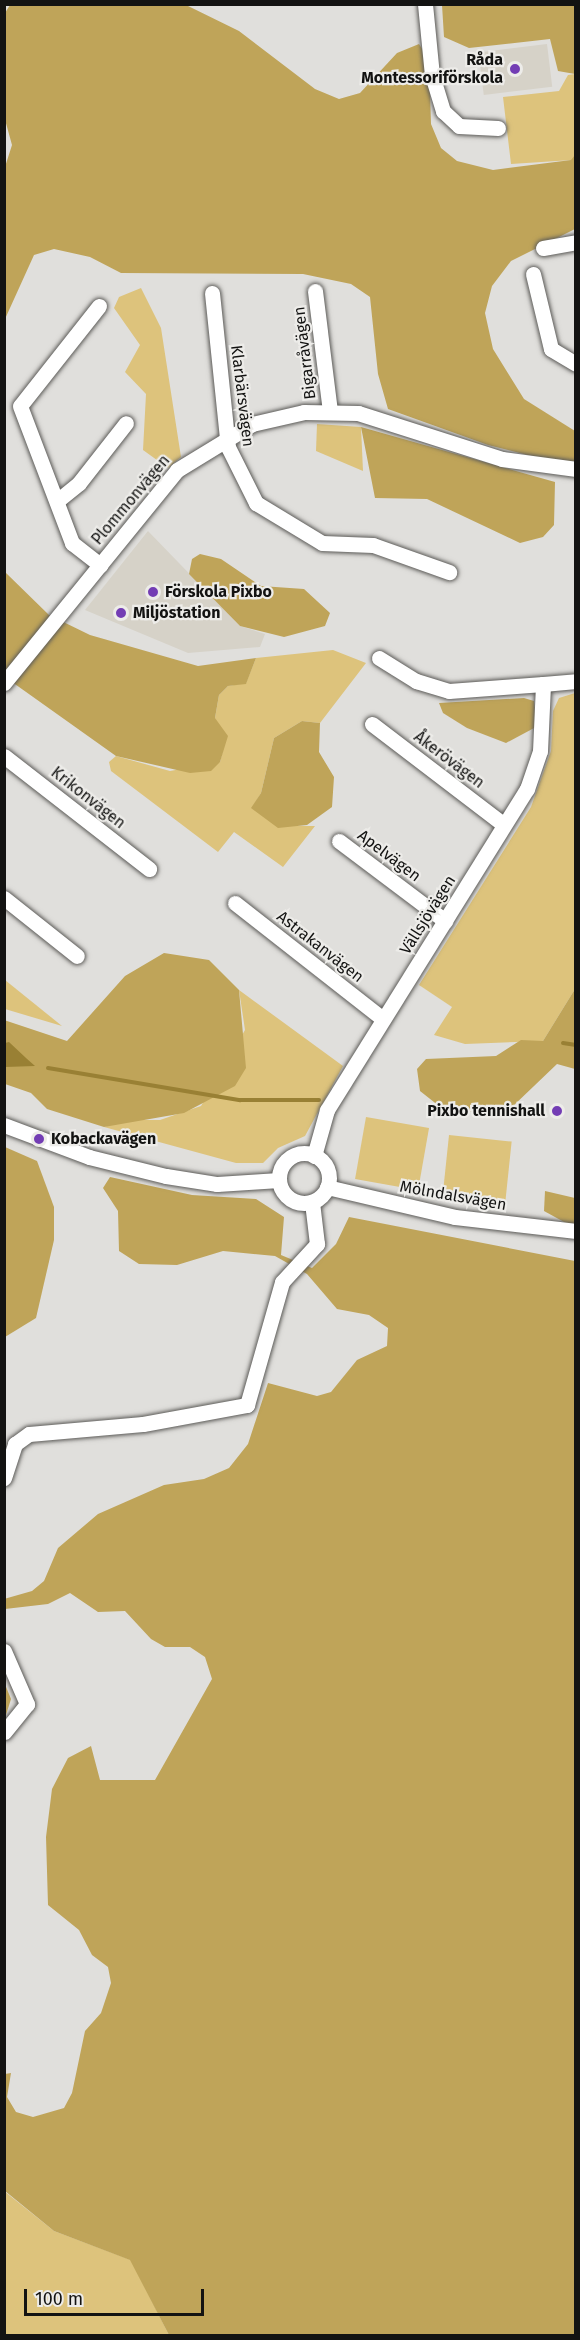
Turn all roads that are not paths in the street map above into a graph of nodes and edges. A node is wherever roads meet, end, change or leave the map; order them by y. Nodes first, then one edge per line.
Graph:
1 (425, 4) edge
2 (498, 128) dead end
3 (576, 242) edge
4 (543, 248) dead end
5 (533, 274) dead end
6 (315, 291) dead end
7 (212, 293) dead end
8 (99, 306) dead end
9 (576, 364) edge
10 (330, 411) junction
11 (126, 423) dead end
12 (226, 435) junction
13 (576, 469) edge
14 (57, 501) junction
15 (100, 565) junction
16 (449, 572) dead end
17 (379, 658) dead end
18 (576, 681) edge
19 (4, 683) edge
20 (543, 684) junction
21 (372, 724) dead end
22 (4, 756) edge
23 (504, 825) junction
24 (339, 841) dead end
25 (149, 869) dead end
26 (4, 898) edge
27 (235, 903) dead end
28 (445, 921) junction
29 (77, 956) dead end
30 (383, 1019) junction
31 (4, 1125) edge
32 (314, 1156) junction
33 (279, 1180) junction
34 (327, 1187) junction
35 (312, 1202) junction
36 (576, 1231) edge
37 (4, 1478) edge
38 (4, 1651) edge
39 (4, 1732) edge

1 - 2 street
3 - 4 street
5 - 9 street
6 - 10 street, Bigarråvägen
7 - 12 street, Klarbärsvägen
8 - 14 street
10 - 12 street, Plommonvägen
10 - 13 street, Plommonvägen
11 - 14 street
12 - 15 street, Plommonvägen
12 - 16 street, Klarbärsvägen
14 - 15 street
15 - 19 street, Plommonvägen
17 - 20 street
18 - 20 street
20 - 23 street, Vällsjövägen
21 - 23 street, Åkerövägen
22 - 25 street, Krikonvägen
23 - 28 street, Vällsjövägen
24 - 28 street, Apelvägen
26 - 29 street
27 - 30 street, Astrakanvägen
28 - 30 street, Vällsjövägen
30 - 32 street, Vällsjövägen
31 - 33 street
32 - 33 street
32 - 34 street
33 - 35 street
34 - 35 street
34 - 36 street, Mölndalsvägen
35 - 37 street
38 - 39 street

